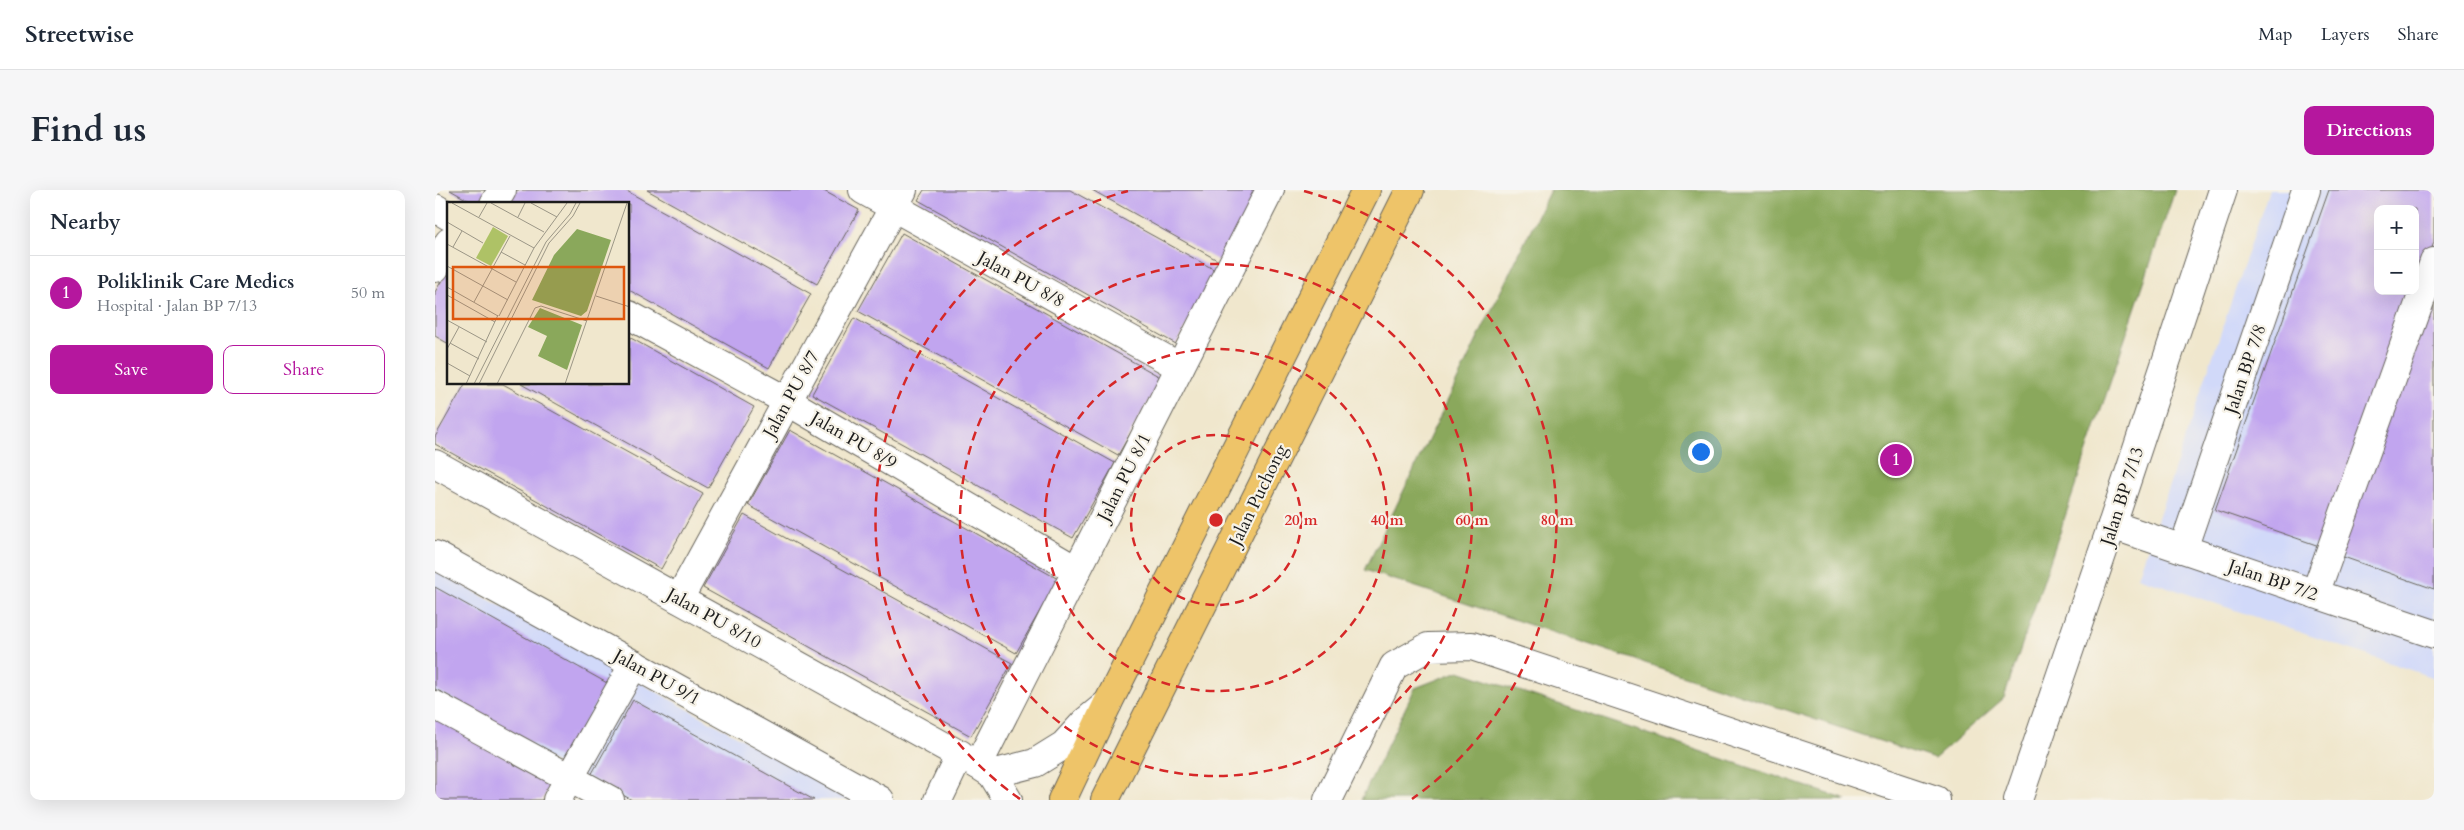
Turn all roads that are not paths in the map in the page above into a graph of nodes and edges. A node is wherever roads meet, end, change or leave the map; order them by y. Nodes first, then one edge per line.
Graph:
1 (502, 190) edge
2 (863, 190) edge
3 (1270, 190) edge
4 (1366, 190) edge
5 (1411, 190) edge
6 (2223, 190) edge
7 (2306, 190) edge
8 (898, 199) edge
9 (495, 202) edge
10 (435, 208) edge
11 (447, 215) edge
12 (447, 246) edge
13 (2434, 262) edge
14 (435, 268) edge
15 (630, 316) edge
16 (1180, 367) junction
17 (787, 401) junction
18 (435, 464) edge
19 (2112, 525) junction
20 (2183, 549) junction
21 (435, 555) edge
22 (1076, 570) junction
23 (2315, 594) junction
24 (679, 599) junction
25 (2434, 634) edge
26 (634, 664) junction
27 (1109, 703) junction
28 (435, 705) edge
29 (977, 764) junction
30 (563, 789) edge
31 (610, 800) edge
32 (880, 800) edge
33 (938, 800) edge
34 (1008, 800) edge
35 (1062, 800) edge
36 (1105, 800) edge
37 (1328, 800) edge
38 (1936, 800) edge
39 (2018, 800) edge

1 - 9 street
2 - 8 street, Jalan PU 8/8
3 - 16 street, Jalan PU 8/1
4 - 27 main road
5 - 36 main road, Jalan Puchong
6 - 19 street, Jalan BP 7/13
7 - 20 street, Jalan BP 7/8
8 - 16 street, Jalan PU 8/8
8 - 17 street, Jalan PU 8/7
10 - 11 street
12 - 14 street
13 - 23 street
15 - 17 street, Jalan PU 8/9
16 - 22 street, Jalan PU 8/1
17 - 22 street, Jalan PU 8/9
17 - 24 street, Jalan PU 8/7
18 - 24 street, Jalan PU 8/10
19 - 20 street, Jalan BP 7/2
19 - 39 street, Jalan BP 7/13
20 - 23 street, Jalan BP 7/2
21 - 26 street, Jalan PU 9/1
22 - 29 street, Jalan PU 8/1
23 - 25 street, Jalan BP 7/2
24 - 29 street, Jalan PU 8/10
26 - 30 street
26 - 32 street, Jalan PU 9/1
27 - 29 street
27 - 35 main road
28 - 30 street
29 - 33 street, Jalan PU 8/1
29 - 34 street
30 - 31 street
37 - 38 street

